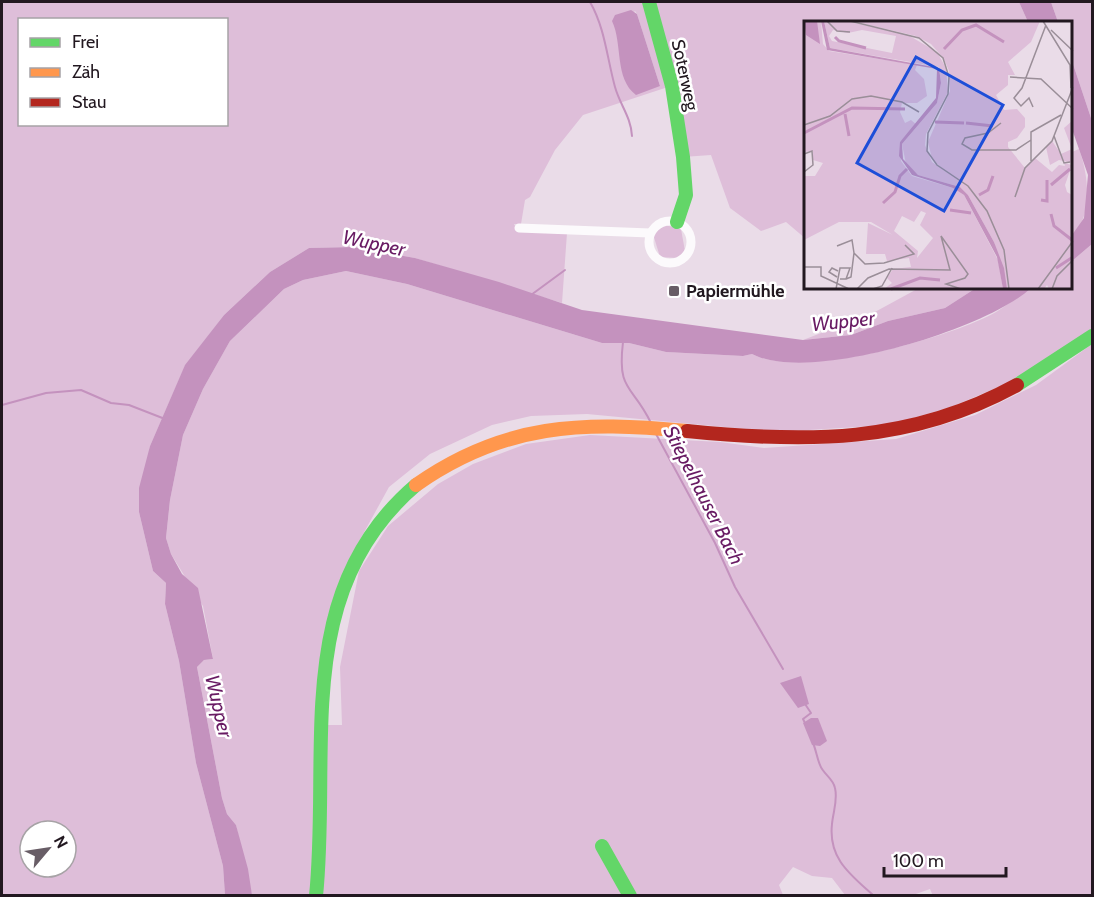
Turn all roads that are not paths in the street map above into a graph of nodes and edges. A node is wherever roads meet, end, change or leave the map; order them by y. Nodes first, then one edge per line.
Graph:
1 (649, 2) edge
2 (676, 222) junction
3 (519, 228) dead end
4 (650, 233) junction
5 (1092, 336) edge
6 (602, 846) dead end
7 (316, 896) edge
8 (630, 896) edge

1 - 2 main road, Soterweg
2 - 4 street
2 - 4 street
3 - 4 street
5 - 7 main road
6 - 8 main road

